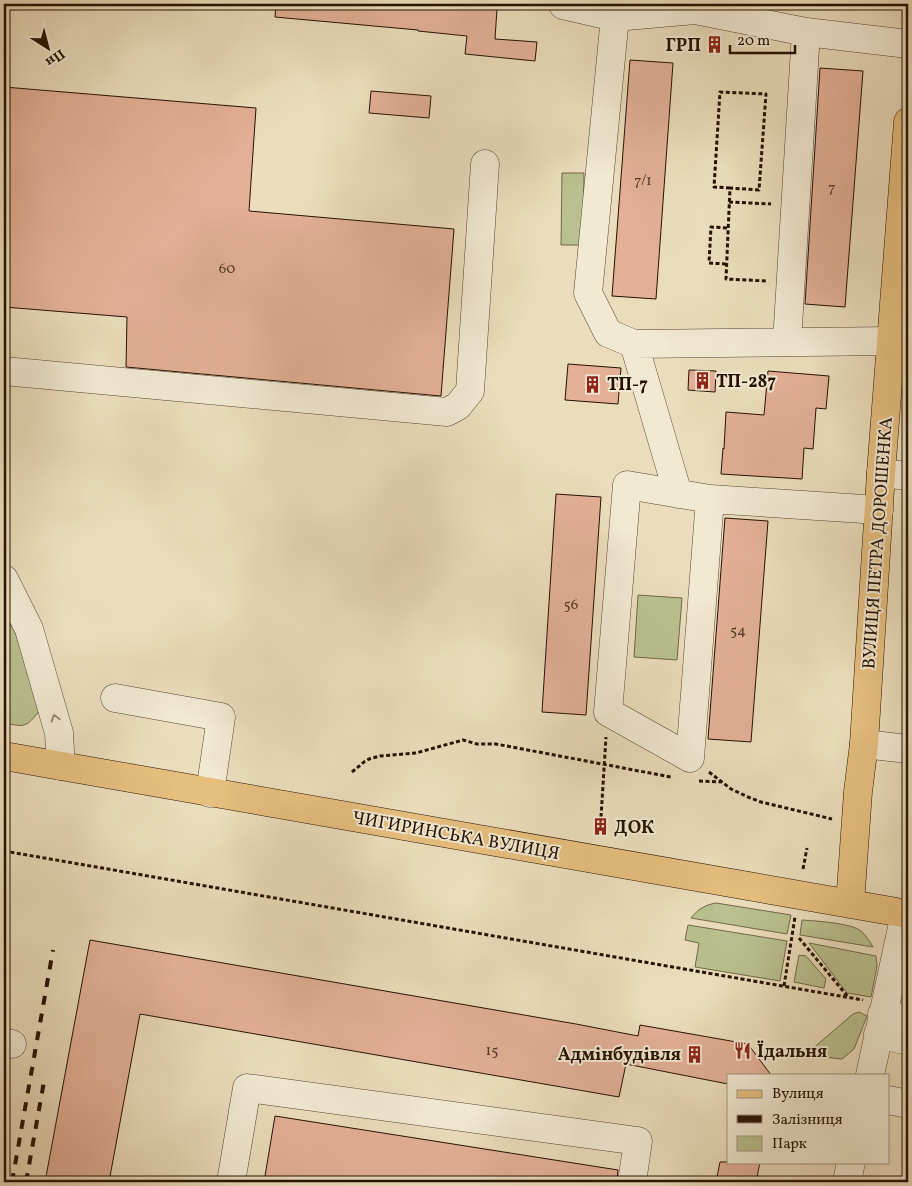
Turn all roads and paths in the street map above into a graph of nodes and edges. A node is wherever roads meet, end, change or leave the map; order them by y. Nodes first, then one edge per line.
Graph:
1 (563, 4) edge
2 (671, 8) edge
3 (615, 17) junction
4 (806, 32) junction
5 (908, 44) edge
6 (908, 122) edge
7 (485, 164) dead end
8 (730, 188) junction
9 (730, 202) junction
10 (795, 205) junction
11 (728, 228) junction
12 (726, 264) junction
13 (790, 282) junction
14 (892, 341) junction
15 (786, 342) junction
16 (634, 344) junction
17 (4, 371) edge
18 (881, 473) junction
19 (908, 476) edge
20 (678, 494) junction
21 (710, 498) junction
22 (879, 510) junction
23 (4, 579) edge
24 (115, 698) dead end
25 (608, 712) junction
26 (864, 744) junction
27 (908, 749) edge
28 (4, 756) edge
29 (605, 765) junction
30 (61, 766) junction
31 (352, 772) dead end
32 (688, 772) junction
33 (722, 782) junction
34 (210, 792) junction
35 (903, 816) dead end
36 (601, 817) dead end
37 (908, 817) edge
38 (838, 821) dead end
39 (807, 848) dead end
40 (4, 851) edge
41 (804, 868) dead end
42 (850, 904) junction
43 (907, 914) edge
44 (795, 917) dead end
45 (799, 938) dead end
46 (784, 986) junction
47 (848, 997) junction
48 (888, 1017) edge
49 (908, 1041) edge
50 (870, 1074) edge
51 (890, 1100) edge
52 (908, 1104) edge
53 (851, 1164) edge
54 (231, 1182) edge
55 (632, 1182) edge
56 (847, 1182) edge

1 - 3 street
2 - 3 street
2 - 4 street
3 - 16 street
4 - 5 street
4 - 10 street
6 - 14 main road, ВУЛИЦЯ ПЕТРА ДОРОШЕНКА
7 - 17 street
8 - 8 path
8 - 9 path
9 - 10 path
9 - 11 path
10 - 13 street
11 - 12 path
11 - 12 path
12 - 13 path
13 - 15 street
14 - 15 street
14 - 18 main road, ВУЛИЦЯ ПЕТРА ДОРОШЕНКА
15 - 16 street
16 - 20 street
18 - 19 street
18 - 22 main road, ВУЛИЦЯ ПЕТРА ДОРОШЕНКА
20 - 21 street
20 - 25 street
21 - 22 street
21 - 32 street
22 - 26 main road, ВУЛИЦЯ ПЕТРА ДОРОШЕНКА
30 -> 23 street
24 - 34 street
25 - 29 path
25 - 32 street
26 - 27 street
26 - 42 main road, ВУЛИЦЯ ПЕТРА ДОРОШЕНКА
28 - 30 main road, ЧИГИРИНСЬКА ВУЛИЦЯ
29 - 31 path
29 - 32 path
29 - 36 path
30 - 34 main road, ЧИГИРИНСЬКА ВУЛИЦЯ
32 - 33 path
32 - 33 path
33 - 38 path
34 - 42 main road, ЧИГИРИНСЬКА ВУЛИЦЯ
35 - 37 path
39 - 41 path
40 - 46 path
42 - 43 main road, ЧИГИРИНСЬКА ВУЛИЦЯ
43 - 48 street
44 - 46 path
45 - 47 path
46 - 47 path
47 - 48 path
48 - 49 street
48 - 50 street
51 - 52 street
53 - 56 street
54 - 55 street

